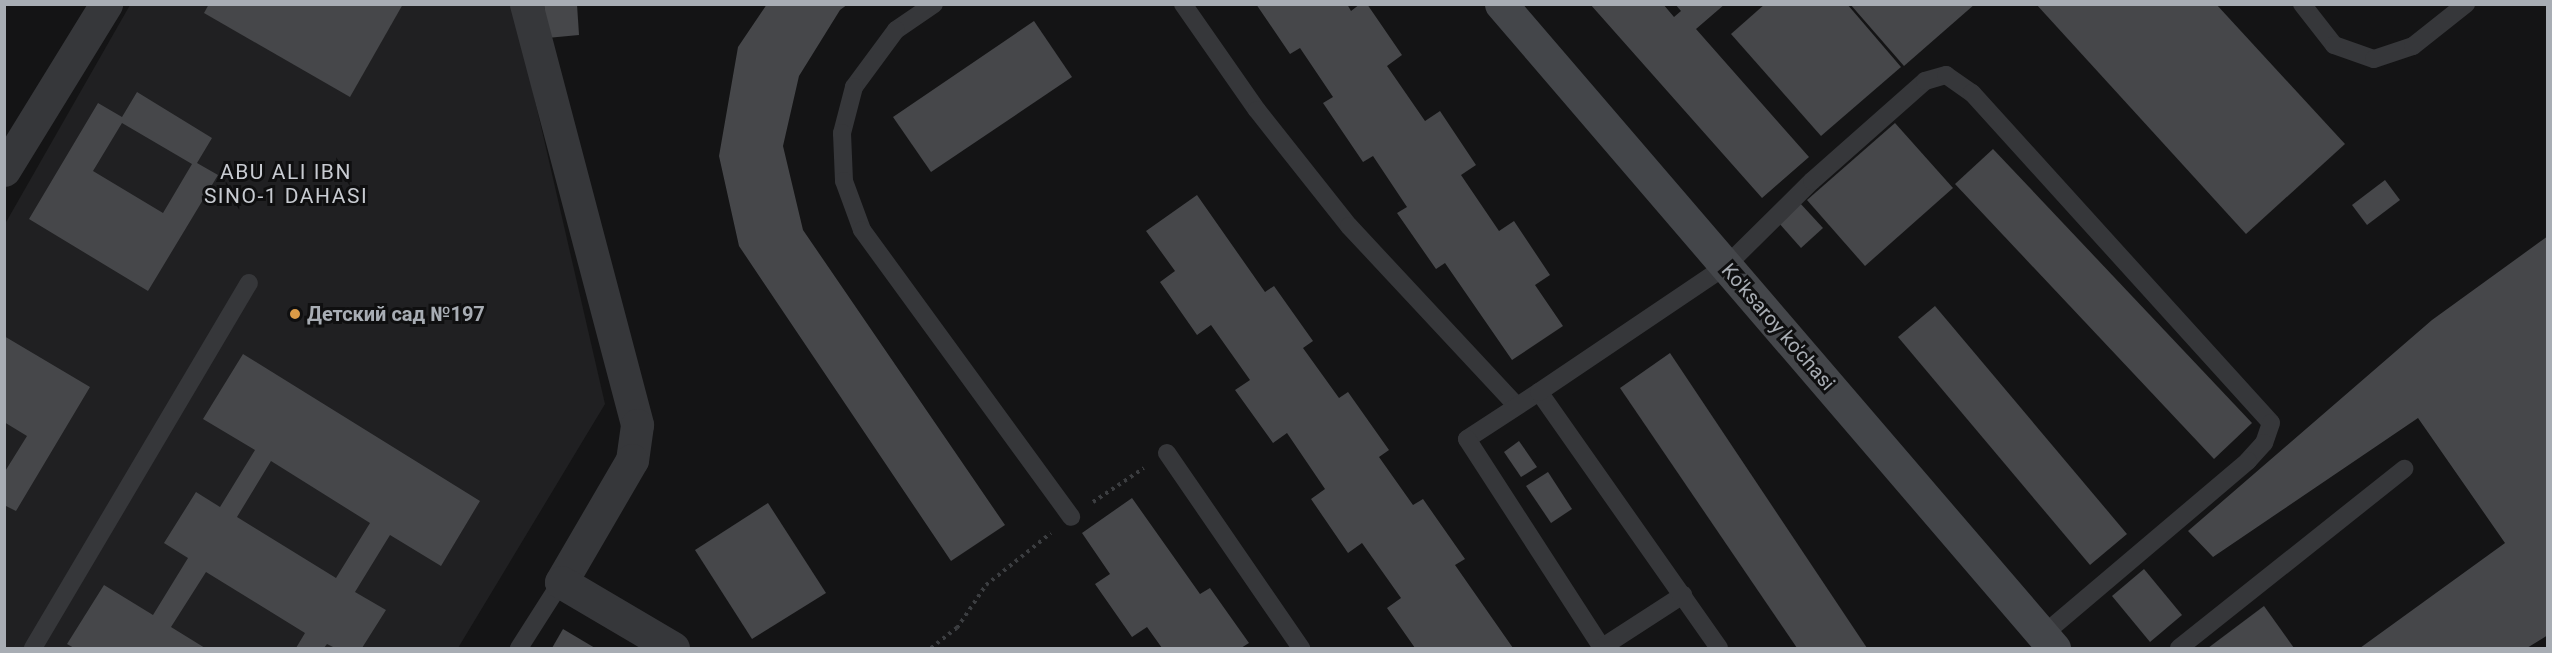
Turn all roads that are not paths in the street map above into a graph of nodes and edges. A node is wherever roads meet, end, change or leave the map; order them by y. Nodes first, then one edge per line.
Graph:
1 (106, 4) edge
2 (526, 4) edge
3 (934, 4) edge
4 (1183, 4) edge
5 (1501, 4) edge
6 (2302, 4) edge
7 (2466, 4) edge
8 (4, 170) edge
9 (1726, 266) junction
10 (249, 283) dead end
11 (1539, 392) junction
12 (1516, 406) junction
13 (1167, 453) road end
14 (2404, 469) dead end
15 (1071, 517) road end
16 (561, 582) junction
17 (1683, 595) junction
18 (2049, 642) edge
19 (33, 648) edge
20 (519, 648) edge
21 (673, 648) edge
22 (1301, 648) edge
23 (1601, 648) edge
24 (1719, 648) edge
25 (2179, 648) edge

1 - 8 street
2 - 16 street
3 - 15 lane
4 - 12 lane
5 - 9 street, Ko'ksaroy ko'chasi
6 - 7 lane
9 - 11 lane
9 - 18 street, Ko'ksaroy ko'chasi
9 - 18 lane
10 - 19 lane
11 - 12 lane
11 - 17 lane
12 - 23 lane
13 - 22 lane
14 - 25 lane
16 - 20 lane
16 - 21 street
17 - 23 lane
17 - 24 lane

